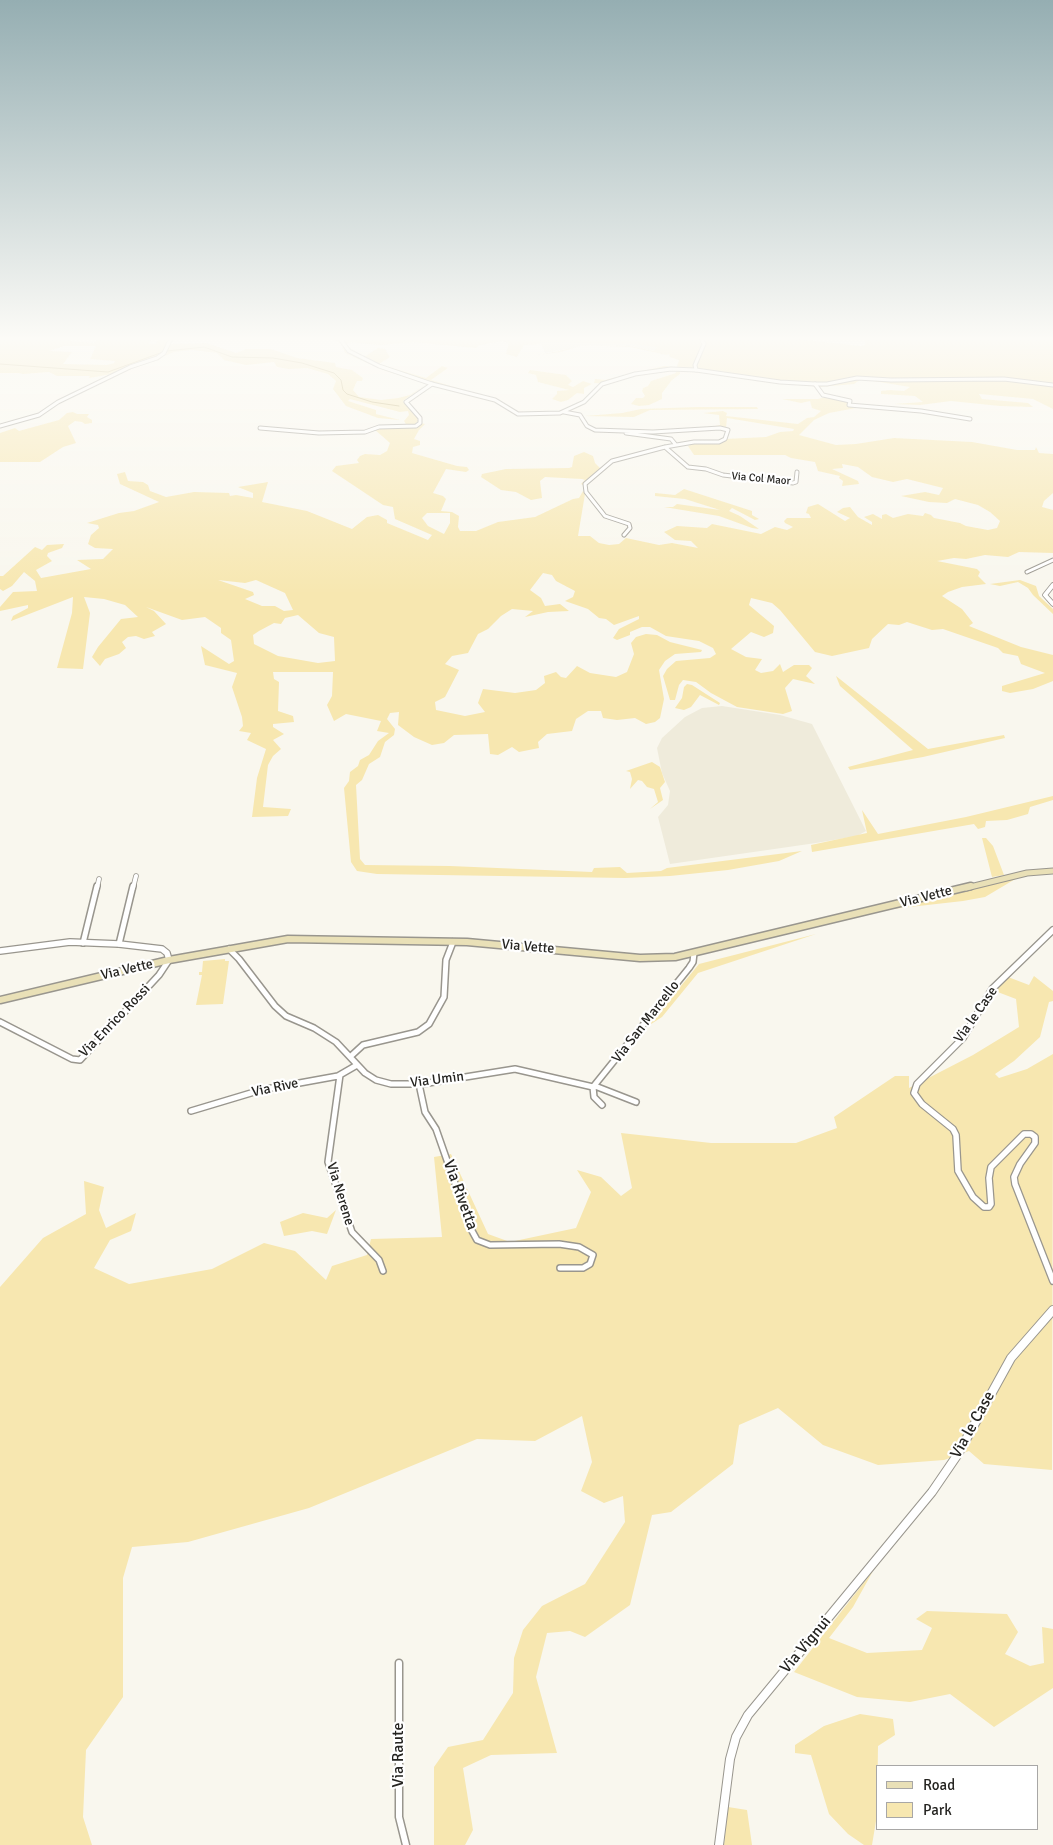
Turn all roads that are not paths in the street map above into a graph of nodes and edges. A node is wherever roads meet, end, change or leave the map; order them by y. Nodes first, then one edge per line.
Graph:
1 (13, 422) edge
2 (420, 422) edge
3 (585, 422) edge
4 (0, 426) edge
5 (260, 428) dead end
6 (590, 429) junction
7 (676, 445) junction
8 (665, 446) junction
9 (797, 472) dead end
10 (624, 535) dead end
11 (1053, 560) edge
12 (1026, 572) dead end
13 (1053, 585) edge
14 (1053, 604) edge
15 (1053, 871) edge
16 (136, 876) dead end
17 (99, 879) dead end
18 (1053, 930) edge
19 (453, 942) junction
20 (83, 943) junction
21 (119, 944) junction
22 (239, 946) junction
23 (228, 948) junction
24 (0, 951) edge
25 (694, 953) junction
26 (239, 959) junction
27 (169, 960) junction
28 (0, 1000) edge
29 (0, 1022) edge
30 (351, 1056) junction
31 (357, 1066) junction
32 (340, 1075) junction
33 (419, 1084) junction
34 (594, 1086) junction
35 (636, 1102) dead end
36 (602, 1105) dead end
37 (191, 1111) dead end
38 (560, 1268) dead end
39 (383, 1271) dead end
40 (1053, 1281) edge
41 (1053, 1310) edge
42 (948, 1470) joint
43 (399, 1663) dead end
44 (406, 1845) edge
45 (719, 1845) edge

1 - 4 street
2 - 5 street
3 - 6 street
6 - 7 street
6 - 7 street
7 - 8 street
8 - 9 street, Via Col Maor
8 - 10 street
11 - 12 street
13 - 14 street
15 - 25 main road, Via Vette
16 - 21 street
17 - 20 street
18 - 40 street, Via le Case
19 - 22 main road, Via Vette
19 - 25 main road, Via Vette
19 - 30 street
20 - 21 street
20 - 24 street
21 - 27 street
22 - 23 main road, Via Vette
22 - 26 street
23 - 26 street, Via Umin
23 - 27 main road, Via Vette
25 - 34 street, Via San Marcello
26 - 30 street, Via Umin
27 - 28 main road, Via Vette
27 - 29 street, Via Enrico Rossi
30 - 31 street, Via Umin
31 - 32 street, Via Rive
31 - 33 street, Via Umin
32 - 37 street, Via Rive
32 - 39 street, Via Nerene
33 - 34 street, Via Umin
33 - 38 street, Via Rivetta
34 - 35 street, Via Umin
34 - 36 street
41 - 42 street, Via le Case
42 - 45 street, Via Vignui
43 - 44 street, Via Raute

